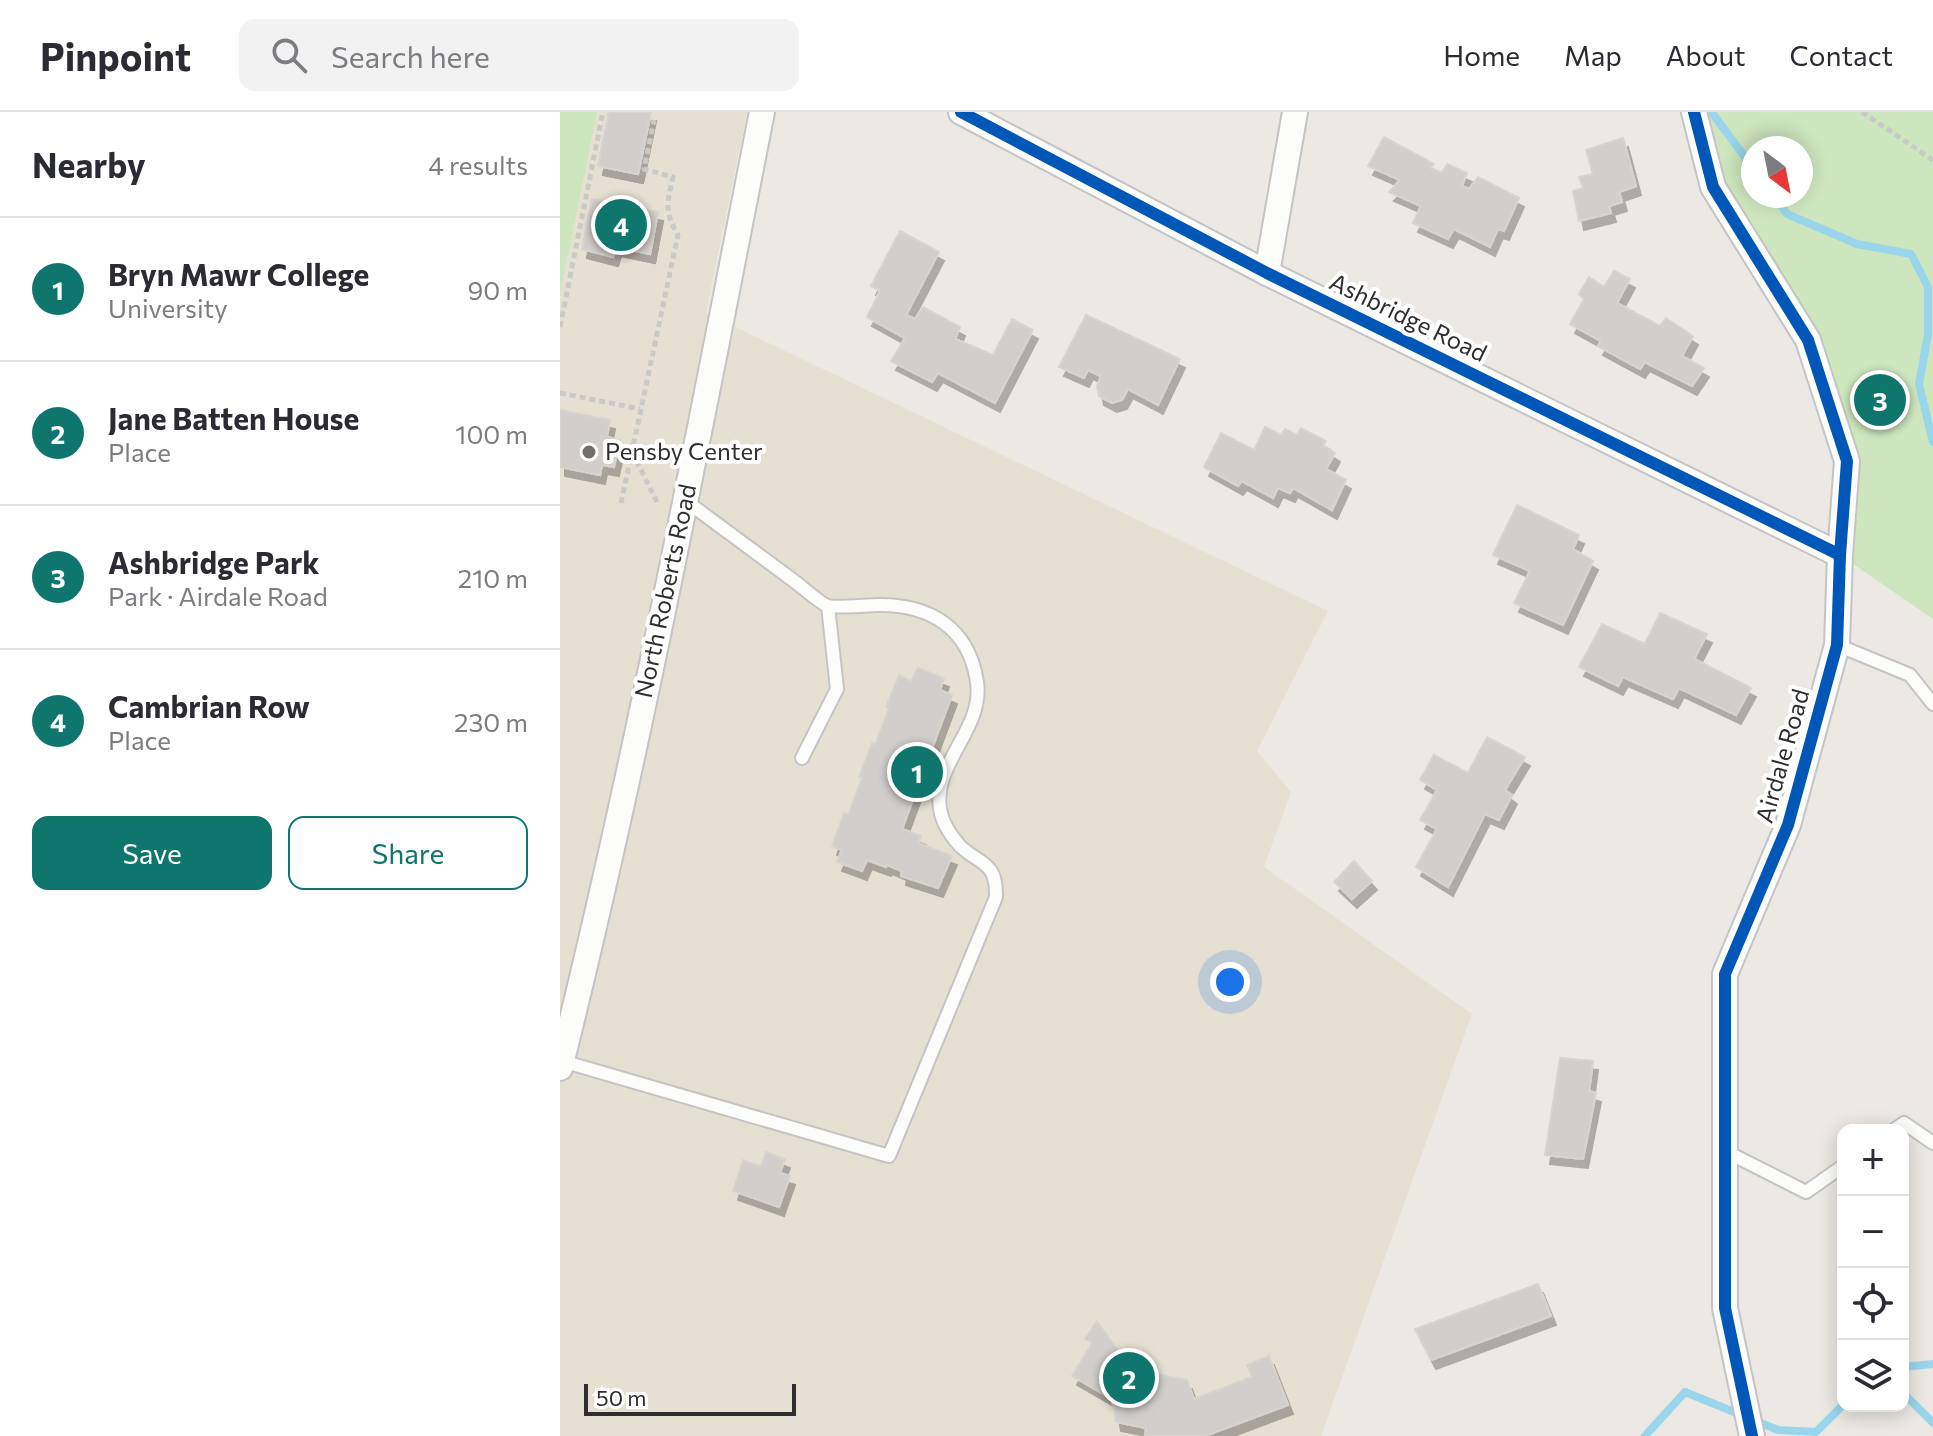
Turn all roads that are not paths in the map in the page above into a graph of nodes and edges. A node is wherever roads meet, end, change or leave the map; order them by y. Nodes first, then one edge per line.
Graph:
1 (762, 112) edge
2 (961, 112) edge
3 (1295, 112) edge
4 (1694, 112) edge
5 (1267, 273) junction
6 (686, 501) junction
7 (1840, 555) junction
8 (828, 606) junction
9 (1837, 645) junction
10 (1933, 704) edge
11 (802, 758) dead end
12 (566, 1024) edge
13 (561, 1064) edge
14 (1909, 1126) edge
15 (1933, 1143) edge
16 (1725, 1151) junction
17 (1837, 1170) edge
18 (1752, 1436) edge

1 - 6 street, North Roberts Road
2 - 5 street, Ashbridge Road
3 - 5 street
4 - 7 street, Airdale Road
5 - 7 street, Ashbridge Road
6 - 8 lane
6 - 12 street, North Roberts Road
7 - 9 street, Airdale Road
8 - 11 lane
8 - 13 lane
9 - 10 lane
9 - 16 street, Airdale Road
12 - 13 street, North Roberts Road
14 - 15 lane
16 - 17 lane
16 - 18 street, Airdale Road

